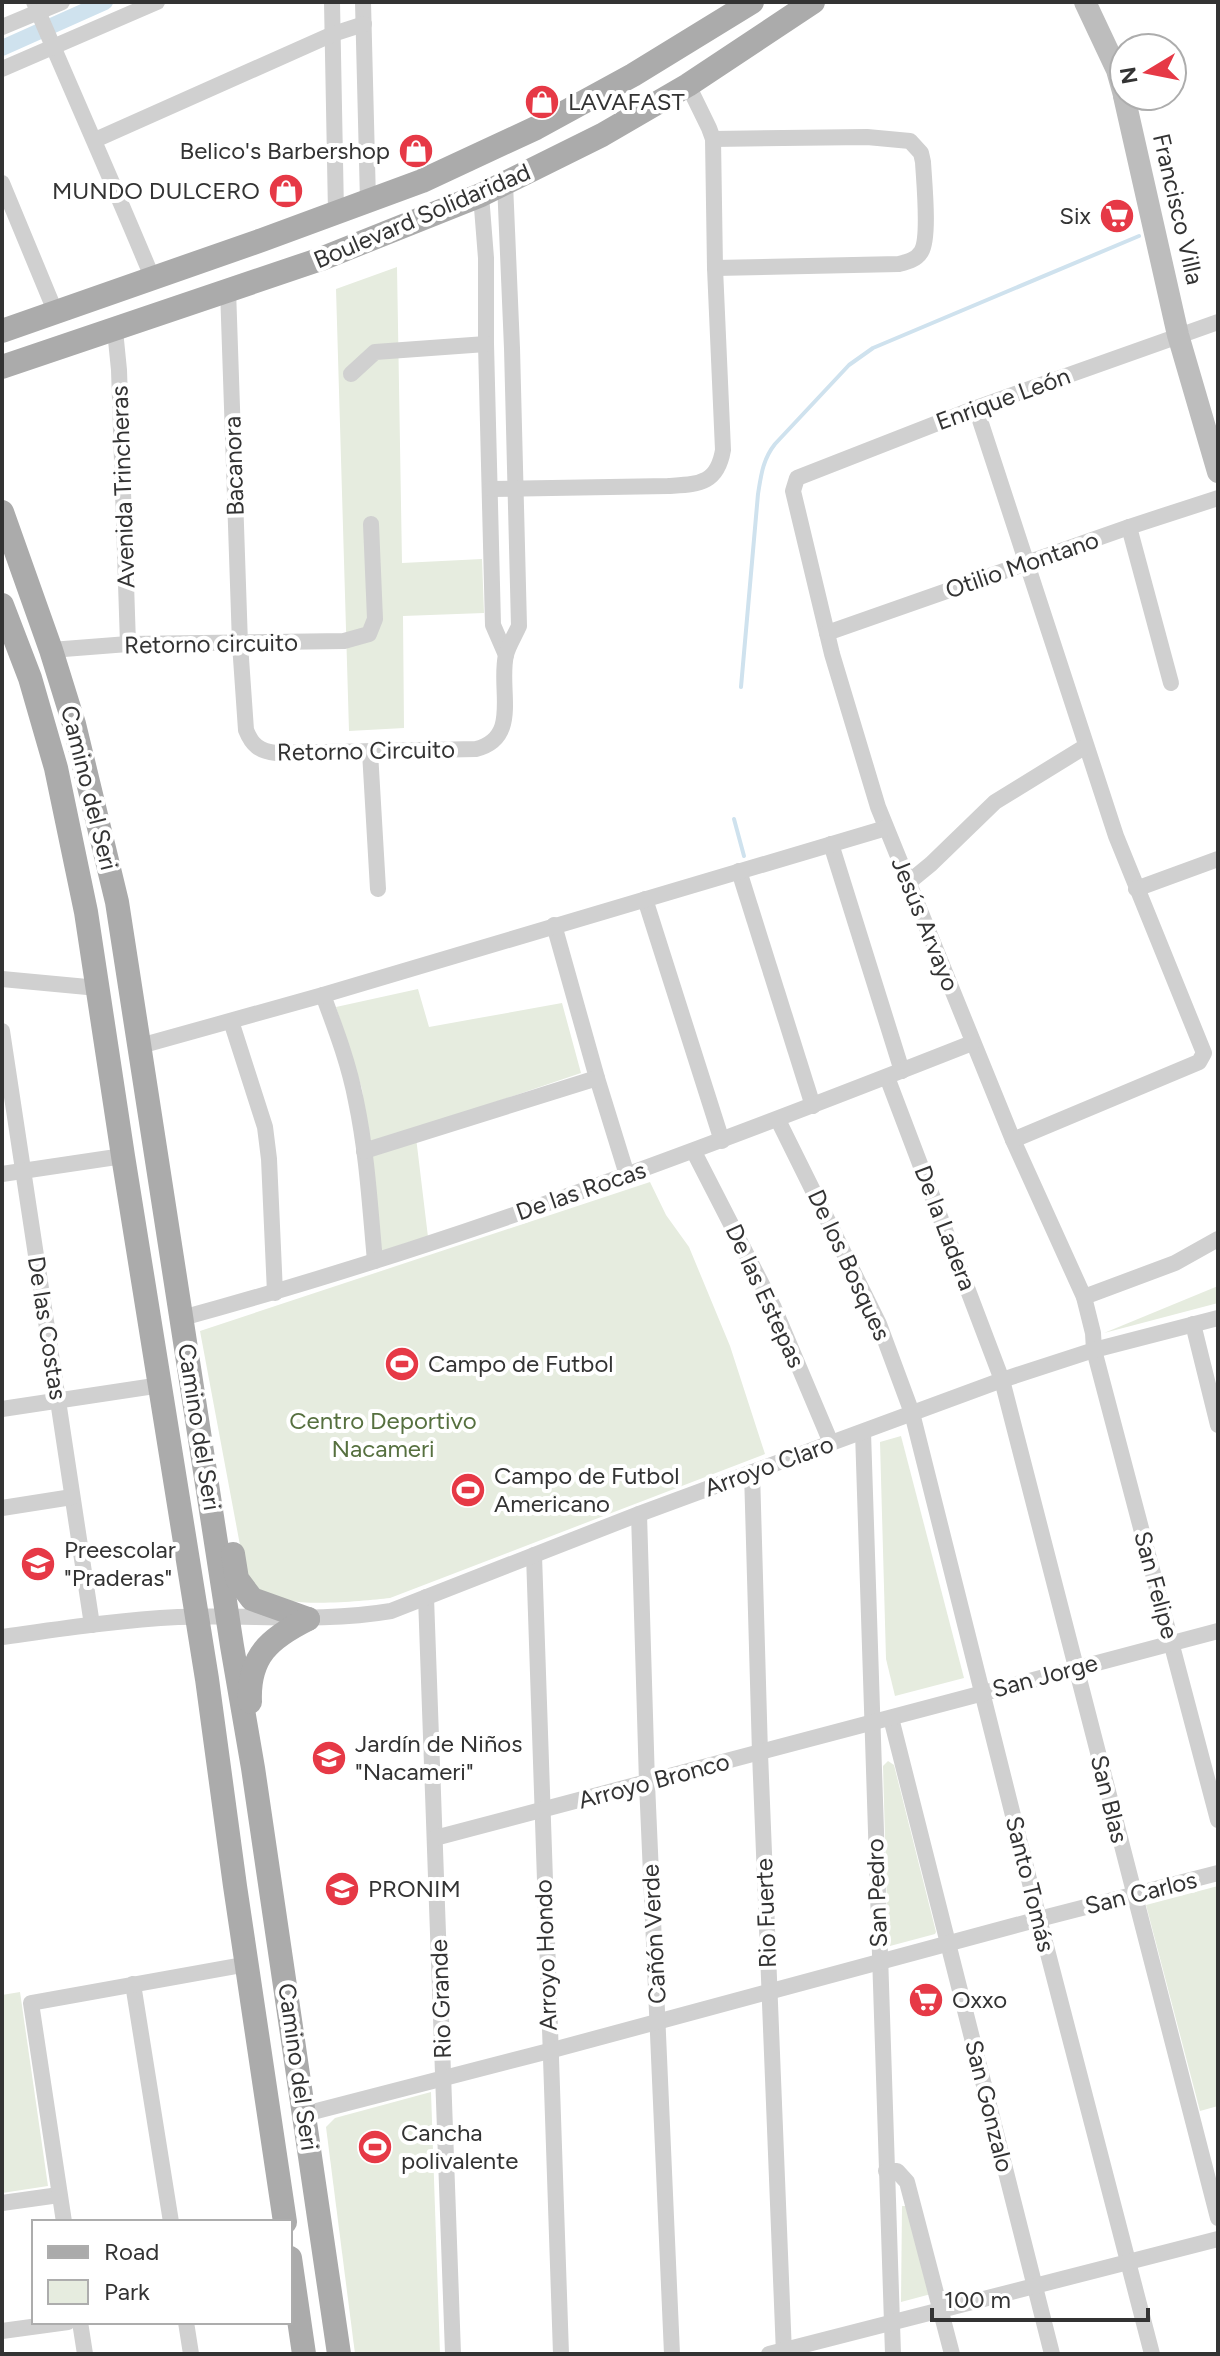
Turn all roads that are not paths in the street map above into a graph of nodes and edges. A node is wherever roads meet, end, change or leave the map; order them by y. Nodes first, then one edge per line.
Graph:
1 (62, 2) edge
2 (157, 2) edge
3 (332, 2) edge
4 (363, 2) edge
5 (752, 2) edge
6 (813, 2) edge
7 (1085, 2) edge
8 (37, 10) edge
9 (364, 24) junction
10 (2, 27) edge
11 (333, 34) junction
12 (51, 45) junction
13 (1108, 51) edge
14 (2, 69) edge
15 (688, 85) junction
16 (1128, 112) edge
17 (713, 139) junction
18 (95, 140) junction
19 (2, 183) edge
20 (505, 183) junction
21 (481, 195) junction
22 (368, 201) junction
23 (336, 213) junction
24 (509, 256) junction
25 (486, 258) junction
26 (715, 268) junction
27 (152, 277) junction
28 (228, 289) junction
29 (55, 311) junction
30 (1218, 322) edge
31 (115, 330) junction
32 (2, 331) edge
33 (1178, 335) junction
34 (486, 344) junction
35 (2, 367) edge
36 (351, 374) dead end
37 (976, 408) junction
38 (1218, 472) edge
39 (793, 486) joint
40 (515, 488) junction
41 (491, 489) junction
42 (1218, 498) edge
43 (2, 512) edge
44 (371, 524) dead end
45 (1129, 527) junction
46 (1028, 563) junction
47 (2, 605) edge
48 (827, 633) junction
49 (128, 644) junction
50 (240, 644) junction
51 (51, 650) junction
52 (506, 655) junction
53 (1171, 683) dead end
54 (1086, 746) junction
55 (370, 752) junction
56 (886, 828) junction
57 (831, 844) junction
58 (1218, 859) edge
59 (739, 871) junction
60 (909, 882) junction
61 (378, 889) dead end
62 (1136, 889) junction
63 (645, 899) junction
64 (554, 925) junction
65 (2, 979) edge
66 (98, 988) junction
67 (323, 995) junction
68 (231, 1021) junction
69 (2, 1031) edge
70 (972, 1043) junction
71 (140, 1046) junction
72 (894, 1074) junction
73 (597, 1078) junction
74 (813, 1106) junction
75 (778, 1120) junction
76 (1013, 1140) junction
77 (722, 1141) junction
78 (364, 1151) junction
79 (694, 1152) junction
80 (123, 1156) junction
81 (23, 1171) junction
82 (2, 1174) edge
83 (627, 1175) junction
84 (1218, 1239) edge
85 (375, 1261) junction
86 (275, 1293) junction
87 (1084, 1297) junction
88 (182, 1318) junction
89 (1218, 1318) edge
90 (1193, 1324) junction
91 (1094, 1350) junction
92 (1002, 1380) junction
93 (161, 1385) junction
94 (58, 1401) junction
95 (2, 1409) edge
96 (912, 1413) junction
97 (1218, 1425) edge
98 (863, 1432) junction
99 (831, 1443) junction
100 (752, 1472) junction
101 (206, 1474) junction
102 (72, 1497) junction
103 (2, 1508) edge
104 (639, 1514) junction
105 (534, 1555) junction
106 (426, 1597) junction
107 (197, 1617) junction
108 (228, 1617) junction
109 (308, 1619) junction
110 (92, 1625) junction
111 (1218, 1631) edge
112 (2, 1637) edge
113 (1171, 1643) junction
114 (1076, 1668) junction
115 (982, 1693) junction
116 (891, 1718) junction
117 (872, 1723) junction
118 (760, 1753) junction
119 (253, 1768) junction
120 (647, 1783) junction
121 (542, 1811) junction
122 (1218, 1820) edge
123 (435, 1838) junction
124 (1218, 1873) edge
125 (1133, 1895) junction
126 (1039, 1919) junction
127 (948, 1943) junction
128 (878, 1962) junction
129 (248, 1964) junction
130 (133, 1984) junction
131 (769, 1993) junction
132 (657, 2022) junction
133 (549, 2051) junction
134 (444, 2078) junction
135 (305, 2114) junction
136 (886, 2171) junction
137 (59, 2195) junction
138 (2, 2203) edge
139 (1218, 2218) edge
140 (64, 2220) edge
141 (171, 2220) edge
142 (285, 2220) edge
143 (1218, 2239) edge
144 (1128, 2262) junction
145 (1035, 2286) junction
146 (292, 2290) edge
147 (941, 2310) junction
148 (892, 2323) junction
149 (53, 2324) edge
150 (80, 2324) edge
151 (186, 2324) edge
152 (2, 2331) edge
153 (779, 2353) edge
154 (85, 2354) edge
155 (191, 2354) edge
156 (304, 2354) edge
157 (339, 2354) edge
158 (453, 2354) edge
159 (561, 2354) edge
160 (672, 2354) edge
161 (893, 2354) edge
162 (952, 2354) edge
163 (1052, 2354) edge
164 (1152, 2354) edge

1 - 8 street
2 - 12 street
3 - 11 street
4 - 9 street
5 - 22 main road, Boulevard Solidaridad
6 - 15 main road, Boulevard Solidaridad
7 - 13 main road, Francisco Villa
8 - 10 street
8 - 12 street
9 - 11 street
9 - 22 street
11 - 18 street
11 - 23 street
12 - 14 street
12 - 18 street
15 - 17 street
15 - 20 main road, Boulevard Solidaridad
16 - 33 main road, Francisco Villa
17 - 26 street
17 - 26 street
18 - 27 street
19 - 29 street
20 - 21 main road, Boulevard Solidaridad
20 - 24 street
21 - 25 street
21 - 28 main road, Boulevard Solidaridad
22 - 23 main road, Boulevard Solidaridad
23 - 27 main road, Boulevard Solidaridad
24 - 25 street
24 - 40 street
25 - 34 street
26 - 40 street
27 - 29 main road, Boulevard Solidaridad
28 - 31 main road, Boulevard Solidaridad
28 - 50 street, Bacanora
29 - 32 main road, Boulevard Solidaridad
30 - 33 street, Enrique León
31 - 35 main road, Boulevard Solidaridad
31 - 49 street, Avenida Trincheras
33 - 37 street, Enrique León
33 - 38 main road, Francisco Villa
34 - 36 street
34 - 41 street
37 - 39 street, Enrique León
37 - 46 street
39 - 48 street, Jesús Arvayo
40 - 41 street
40 - 52 street
41 - 52 street
42 - 45 street, Otilio Montano
43 - 51 main road, Camino del Seri
44 - 50 street, Retorno circuito
45 - 46 street, Otilio Montano
45 - 53 street
46 - 48 street, Otilio Montano
46 - 54 street
47 - 66 main road, Camino del Seri
48 - 56 street, Jesús Arvayo
49 - 50 street, Retorno circuito
49 - 51 street, Retorno circuito
50 - 55 street, Retorno Circuito
51 - 71 main road, Camino del Seri
52 - 55 street, Retorno Circuito
54 - 60 street
54 - 62 street
55 - 61 street
56 - 57 street
56 - 60 street, Jesús Arvayo
57 - 59 street
57 - 72 street, De la Ladera
58 - 62 street
59 - 63 street
59 - 74 street
60 - 70 street, Jesús Arvayo
62 - 76 street
63 - 64 street
63 - 77 street
64 - 67 street
64 - 73 street
65 - 66 street
66 - 80 main road, Camino del Seri
67 - 68 street
67 - 78 street
68 - 71 street
68 - 86 street
69 - 81 street, De las Costas
70 - 72 street, De las Rocas
70 - 76 street, Jesús Arvayo
71 - 88 main road, Camino del Seri
72 - 74 street, De las Rocas
72 - 92 street, De la Ladera
73 - 78 street
73 - 83 street
74 - 75 street, De las Rocas
75 - 77 street, De las Rocas
75 - 96 street, De los Bosques
76 - 87 street, Jesús Arvayo
77 - 79 street, De las Rocas
78 - 85 street
79 - 83 street, De las Rocas
79 - 99 street, De las Estepas
80 - 81 street
80 - 93 main road, Camino del Seri
81 - 82 street
81 - 94 street, De las Costas
83 - 85 street, De las Rocas
84 - 87 street
85 - 86 street, De las Rocas
86 - 88 street, De las Rocas
87 - 91 street, Jesús Arvayo
88 - 101 main road, Camino del Seri
89 - 90 street, Arroyo Claro
90 - 91 street, Arroyo Claro
90 - 97 street
91 - 92 street, Arroyo Claro
91 - 113 street, San Felipe
92 - 96 street, Arroyo Claro
92 - 114 street, San Blas
93 - 94 street
93 - 107 main road, Camino del Seri
94 - 95 street
94 - 102 street, De las Costas
96 - 98 street, Arroyo Claro
96 - 115 street, Santo Tomás
98 - 99 street, Arroyo Claro
98 - 117 street, San Pedro
99 - 100 street, Arroyo Claro
100 - 104 street, Arroyo Claro
100 - 118 street, Rio Fuerte
101 - 108 main road, Camino del Seri
101 - 109 main road
102 - 103 street
102 - 110 street, De las Costas
104 - 105 street, Arroyo Claro
104 - 120 street, Cañón Verde
105 - 106 street, Arroyo Claro
105 - 121 street, Arroyo Hondo
106 - 109 street, Arroyo Claro
106 - 123 street, Rio Grande
107 - 108 street, Arroyo Claro
107 - 110 street, Arroyo Claro
107 - 129 main road, Camino del Seri
108 - 109 street, Arroyo Claro
108 - 119 main road, Camino del Seri
109 - 119 main road
110 - 112 street, Arroyo Claro
111 - 113 street, San Jorge
113 - 114 street, San Jorge
113 - 122 street, San Felipe
114 - 115 street, San Jorge
114 - 125 street, San Blas
115 - 116 street, San Jorge
115 - 126 street, Santo Tomás
116 - 117 street, San Jorge
116 - 127 street, San Gonzalo
117 - 118 street, Arroyo Bronco
117 - 128 street, San Pedro
118 - 120 street, Arroyo Bronco
118 - 131 street, Rio Fuerte
119 - 135 main road, Camino del Seri
120 - 121 street, Arroyo Bronco
120 - 132 street, Cañón Verde
121 - 123 street, Arroyo Bronco
121 - 133 street, Arroyo Hondo
123 - 134 street, Rio Grande
124 - 125 street, San Carlos
125 - 126 street, San Carlos
125 - 139 street, San Blas
126 - 127 street, San Carlos
126 - 144 street, Santo Tomás
127 - 128 street, San Carlos
127 - 145 street, San Gonzalo
128 - 131 street, San Carlos
128 - 136 street, San Pedro
129 - 130 street
129 - 142 main road, Camino del Seri
130 - 137 street
130 - 141 street
131 - 132 street, San Carlos
131 - 153 street, Rio Fuerte
132 - 133 street, San Carlos
132 - 160 street, Cañón Verde
133 - 134 street, San Carlos
133 - 159 street, Arroyo Hondo
134 - 135 street, San Carlos
134 - 158 street, Rio Grande
135 - 157 main road, Camino del Seri
136 - 147 street
136 - 148 street, San Pedro
137 - 138 street
137 - 140 street
143 - 144 street
144 - 145 street
144 - 164 street, Santo Tomás
145 - 147 street
145 - 163 street, San Gonzalo
146 - 156 main road
147 - 148 street
147 - 162 street
148 - 153 street
148 - 161 street, San Pedro
149 - 152 street
150 - 154 street
151 - 155 street

